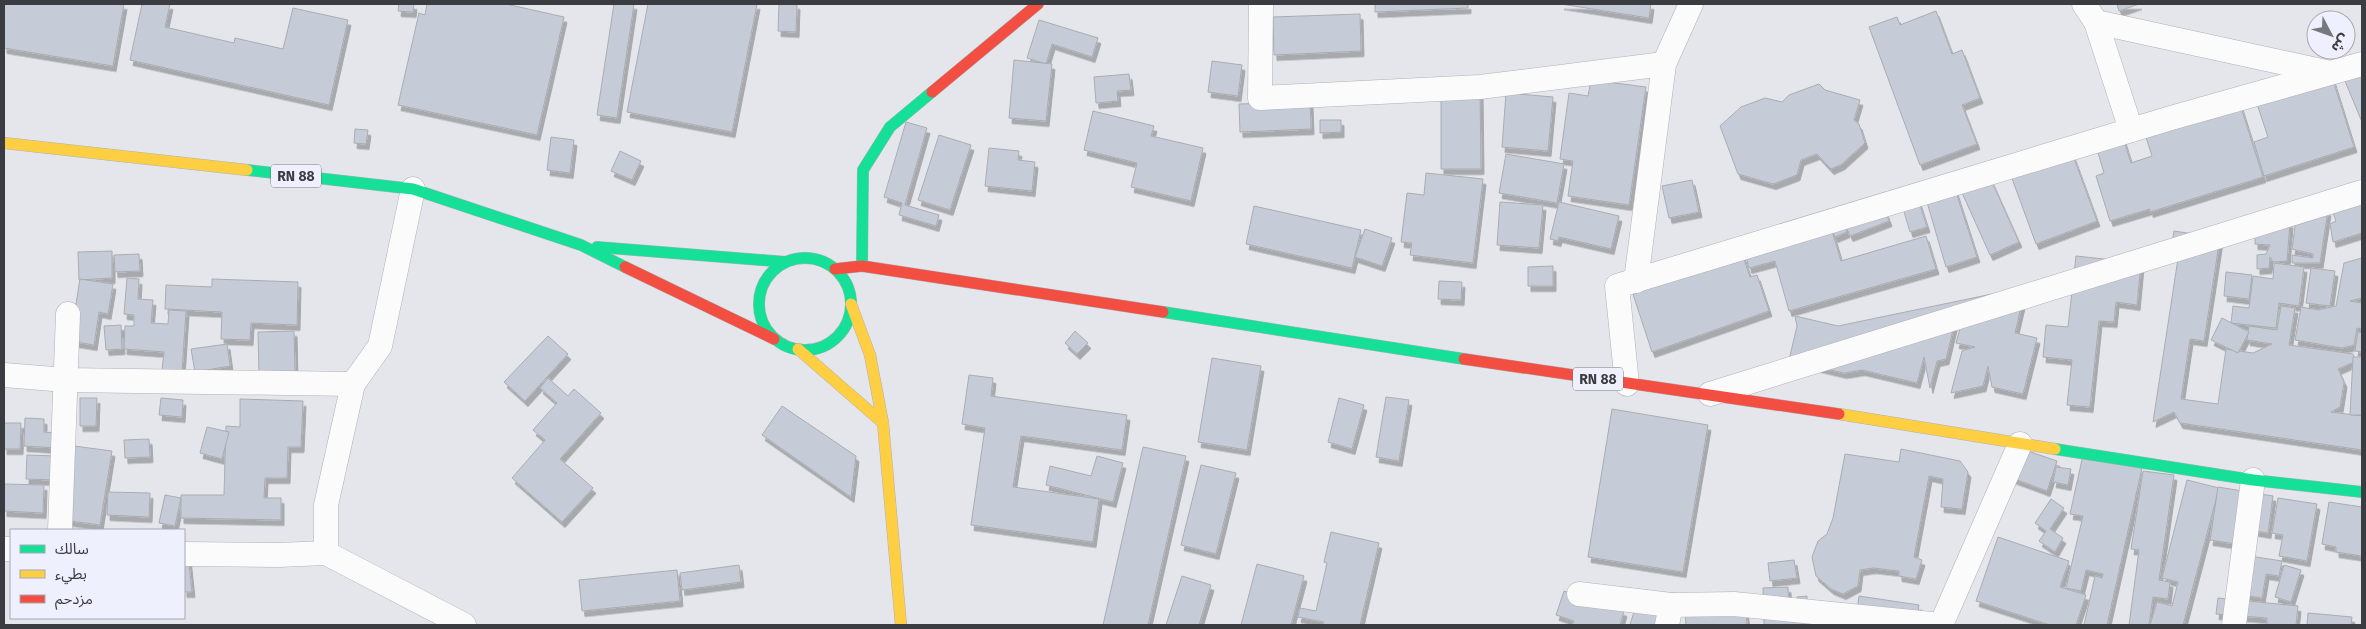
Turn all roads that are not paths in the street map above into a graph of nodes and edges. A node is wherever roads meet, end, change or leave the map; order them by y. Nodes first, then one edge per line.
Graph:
1 (1038, 4) edge
2 (1261, 4) edge
3 (1691, 4) edge
4 (2090, 13) edge
5 (1664, 64) junction
6 (2362, 64) edge
7 (2330, 73) junction
8 (2131, 130) junction
9 (4, 143) edge
10 (413, 189) junction
11 (2362, 192) edge
12 (581, 245) junction
13 (786, 262) junction
14 (862, 266) junction
15 (835, 269) junction
16 (1636, 281) junction
17 (851, 304) junction
18 (68, 314) dead end
19 (774, 339) junction
20 (798, 349) junction
21 (4, 375) edge
22 (66, 380) junction
23 (353, 384) junction
24 (1628, 384) junction
25 (1710, 394) junction
26 (883, 423) junction
27 (2020, 444) junction
28 (2254, 480) junction
29 (2362, 492) edge
30 (60, 529) edge
31 (326, 553) junction
32 (185, 554) edge
33 (1579, 594) dead end
34 (1669, 615) edge
35 (464, 625) edge
36 (901, 625) edge
37 (1942, 625) edge
38 (2234, 625) edge

1 - 14 main road
2 - 5 street
3 - 5 street
4 - 7 street
4 - 8 street
5 - 16 street
6 - 7 street
7 - 8 street
8 - 16 street
9 - 10 main road, RN 88
10 - 12 main road, RN 88
10 - 23 street
11 - 25 street
12 - 13 main road, RN 88
12 - 19 main road, RN 88
13 - 15 main road
13 - 19 main road
14 - 15 main road, RN 88
14 - 24 main road, RN 88
15 - 17 main road
16 - 24 street
17 - 20 main road
17 - 26 main road
18 - 22 street
19 - 20 main road
20 - 26 main road
21 - 22 street
22 - 23 street
22 - 30 street
23 - 31 street
24 - 25 main road, RN 88
25 - 27 main road, RN 88
26 - 36 main road
27 - 28 main road, RN 88
27 - 37 street
28 - 29 main road, RN 88
28 - 38 street
31 - 32 street
31 - 35 street
33 - 34 street
34 - 37 street

